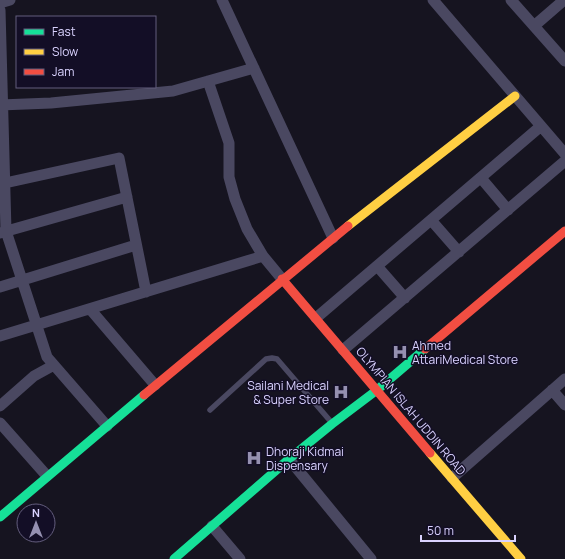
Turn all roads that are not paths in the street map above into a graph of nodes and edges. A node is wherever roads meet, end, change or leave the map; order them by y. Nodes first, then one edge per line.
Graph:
1 (10, 0) edge
2 (222, 0) edge
3 (433, 0) edge
4 (511, 0) edge
5 (564, 0) edge
6 (0, 3) edge
7 (0, 10) edge
8 (534, 26) junction
9 (563, 54) edge
10 (254, 68) junction
11 (208, 81) junction
12 (515, 96) junction
13 (2, 105) edge
14 (541, 126) junction
15 (2, 150) edge
16 (565, 154) edge
17 (565, 161) edge
18 (480, 178) junction
19 (5, 183) junction
20 (127, 197) junction
21 (508, 210) junction
22 (431, 220) junction
23 (565, 231) edge
24 (3, 232) edge
25 (333, 238) junction
26 (136, 245) junction
27 (459, 252) junction
28 (263, 256) junction
29 (377, 266) junction
30 (282, 279) junction
31 (21, 280) junction
32 (0, 287) edge
33 (146, 292) junction
34 (405, 298) junction
35 (90, 309) junction
36 (316, 318) junction
37 (36, 325) junction
38 (0, 336) edge
39 (343, 350) junction
40 (54, 365) junction
41 (565, 379) edge
42 (155, 385) junction
43 (377, 390) junction
44 (552, 390) junction
45 (565, 405) edge
46 (0, 406) edge
47 (210, 410) dead end
48 (0, 423) edge
49 (332, 424) junction
50 (107, 426) junction
51 (289, 459) junction
52 (47, 476) junction
53 (452, 478) junction
54 (0, 517) edge
55 (212, 526) junction
56 (174, 559) edge
57 (240, 559) edge
58 (372, 559) edge
59 (521, 559) edge

1 - 6 street
2 - 10 street
3 - 12 street
4 - 8 street
5 - 8 street
7 - 13 street
8 - 9 street
10 - 11 street
10 - 25 street
11 - 13 street
11 - 28 street
12 - 14 street
12 - 25 street
13 - 15 street
14 - 16 street
14 - 18 street
15 - 19 street
17 - 21 street
18 - 21 street
18 - 22 street
19 - 20 street
19 - 24 street
20 - 24 street
20 - 26 street
21 - 27 street
22 - 27 street
22 - 29 street
23 - 43 street
24 - 31 street
25 - 30 street
26 - 31 street
26 - 33 street
27 - 34 street
28 - 30 street
28 - 33 street
29 - 34 street
29 - 36 street
30 - 36 street, OLYMPIAN ISLAH UDDIN ROAD
30 - 42 street
31 - 32 street
31 - 37 street
33 - 35 street
34 - 39 street
35 - 37 street
35 - 42 street
36 - 39 street, OLYMPIAN ISLAH UDDIN ROAD
37 - 38 street
37 - 40 street
39 - 43 street, OLYMPIAN ISLAH UDDIN ROAD
40 - 46 street
40 - 50 street
41 - 44 street
42 - 50 street
43 - 49 street
43 - 53 street, OLYMPIAN ISLAH UDDIN ROAD
44 - 45 street
44 - 53 street
47 - 49 lane
48 - 52 street
49 - 51 street
50 - 52 street
51 - 55 street
51 - 58 street
52 - 54 street
53 - 59 street, OLYMPIAN ISLAH UDDIN ROAD
55 - 56 street
55 - 57 street

